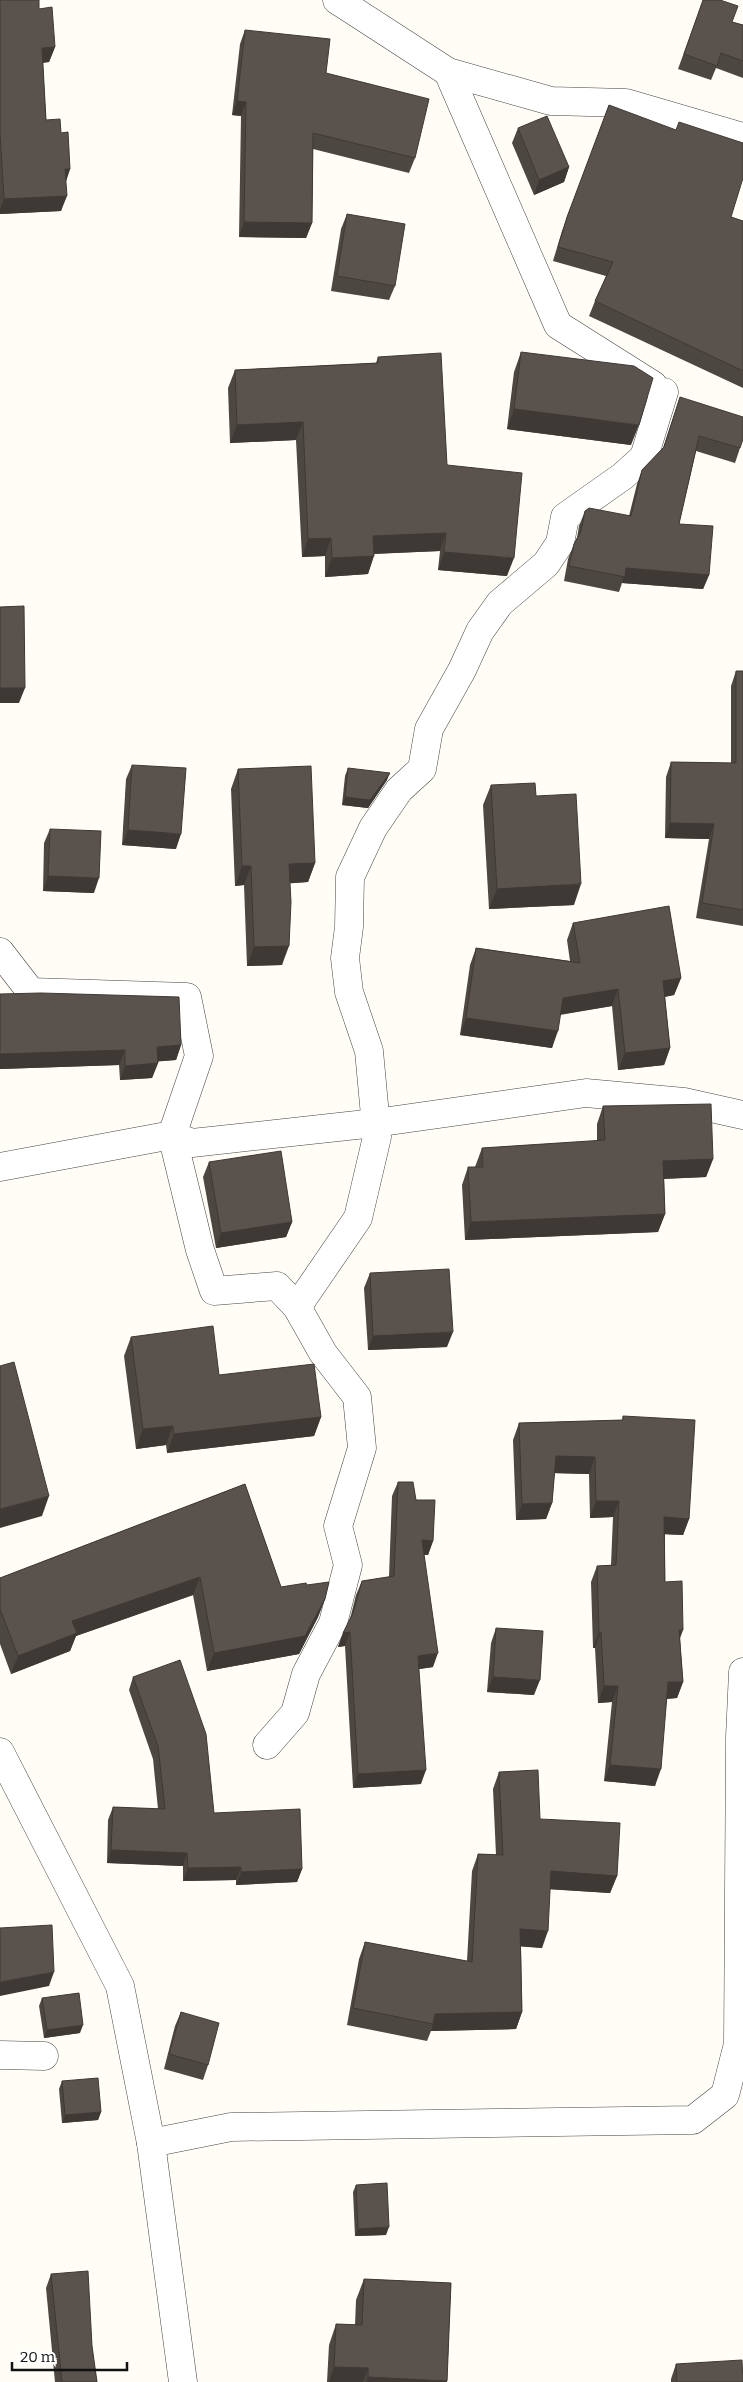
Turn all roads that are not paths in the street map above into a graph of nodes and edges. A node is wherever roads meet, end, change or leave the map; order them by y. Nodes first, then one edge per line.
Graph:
1 (337, 0) edge
2 (448, 72) junction
3 (743, 137) edge
4 (0, 952) edge
5 (743, 1115) edge
6 (376, 1123) junction
7 (172, 1135) junction
8 (0, 1167) edge
9 (297, 1307) junction
10 (743, 1672) edge
11 (267, 1745) dead end
12 (0, 1752) edge
13 (0, 2055) edge
14 (44, 2056) dead end
15 (151, 2143) junction
16 (183, 2382) edge

1 - 2 street
2 - 3 street
2 - 6 street
4 - 7 street
5 - 6 street
6 - 7 street
6 - 9 street
7 - 8 street
7 - 9 street
9 - 11 street
10 - 15 street
12 - 15 street
13 - 14 street
15 - 16 street

